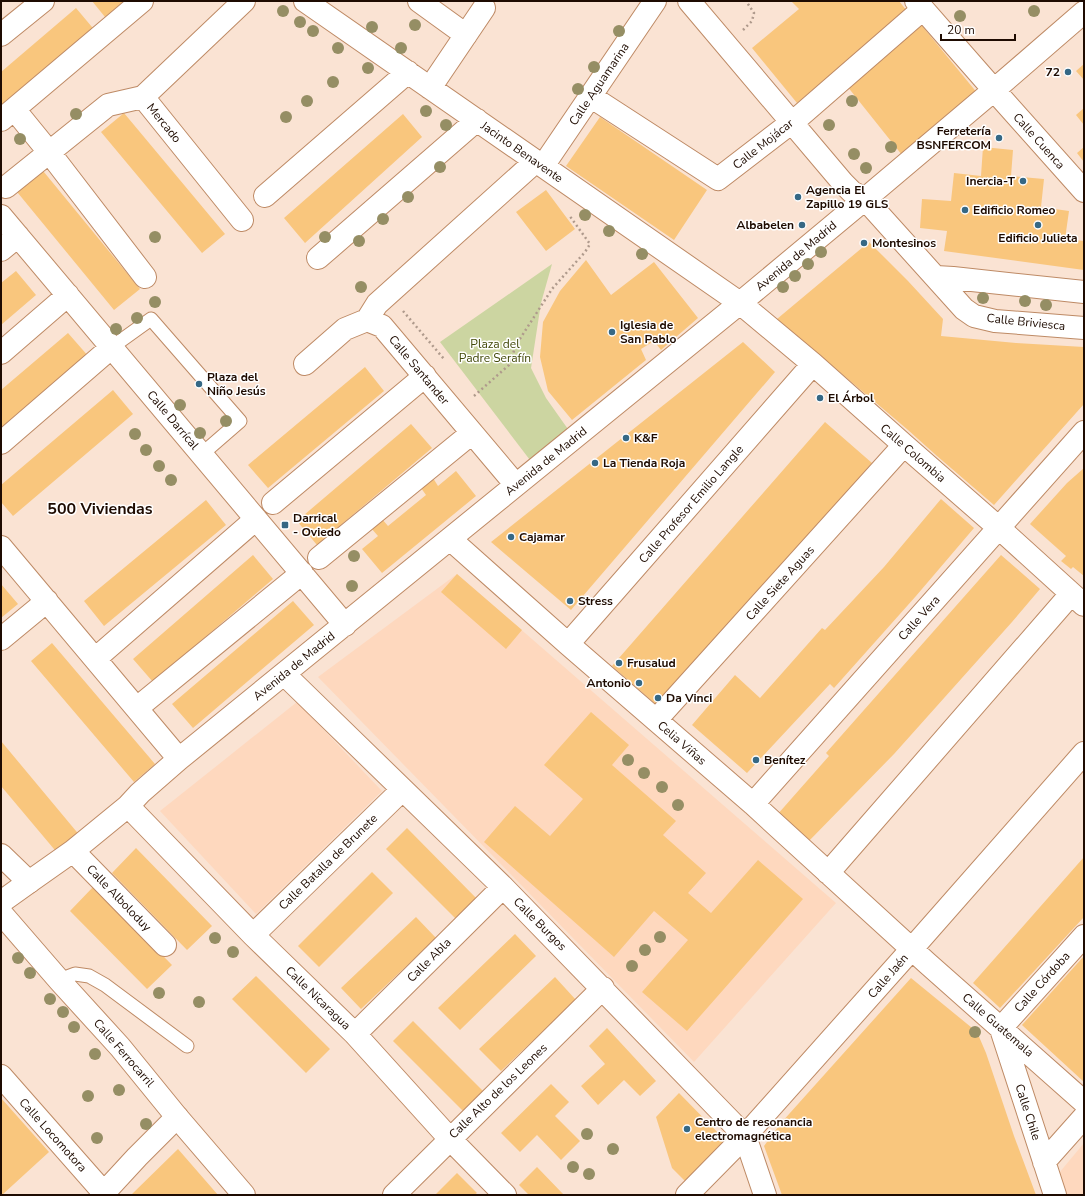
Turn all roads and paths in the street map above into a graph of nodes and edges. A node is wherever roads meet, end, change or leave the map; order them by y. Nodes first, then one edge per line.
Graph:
1 (43, 1) edge
2 (142, 1) edge
3 (244, 1) edge
4 (305, 1) edge
5 (419, 1) edge
6 (655, 1) edge
7 (689, 1) edge
8 (482, 3) edge
9 (920, 5) edge
10 (1084, 12) edge
11 (1, 34) edge
12 (466, 35) junction
13 (408, 72) junction
14 (430, 88) junction
15 (994, 90) junction
16 (590, 96) junction
17 (143, 97) junction
18 (8, 115) edge
19 (477, 120) junction
20 (791, 123) junction
21 (49, 152) junction
22 (540, 164) junction
23 (568, 183) junction
24 (6, 187) dead end
25 (1084, 191) edge
26 (265, 196) dead end
27 (865, 199) junction
28 (1, 216) edge
29 (242, 220) dead end
30 (18, 236) junction
31 (1, 250) edge
32 (318, 258) dead end
33 (145, 277) dead end
34 (936, 277) junction
35 (1084, 292) edge
36 (68, 295) junction
37 (740, 302) junction
38 (367, 320) junction
39 (1084, 328) edge
40 (112, 347) junction
41 (1, 353) edge
42 (305, 364) dead end
43 (813, 364) junction
44 (425, 376) junction
45 (474, 396) dead end
46 (472, 432) junction
47 (1084, 432) edge
48 (1, 443) edge
49 (904, 445) junction
50 (202, 454) junction
51 (516, 485) junction
52 (273, 503) dead end
53 (256, 519) junction
54 (999, 528) junction
55 (450, 539) junction
56 (1, 548) edge
57 (319, 558) dead end
58 (302, 573) junction
59 (1078, 600) edge
60 (47, 601) junction
61 (345, 625) junction
62 (1, 639) edge
63 (568, 644) junction
64 (95, 658) junction
65 (284, 674) junction
66 (137, 708) junction
67 (656, 720) junction
68 (1084, 753) edge
69 (179, 759) junction
70 (402, 790) junction
71 (753, 804) junction
72 (128, 806) junction
73 (73, 851) junction
74 (1, 855) edge
75 (828, 873) junction
76 (30, 882) junction
77 (503, 887) junction
78 (1, 902) edge
79 (1, 913) edge
80 (253, 935) junction
81 (1084, 936) edge
82 (165, 945) dead end
83 (911, 949) junction
84 (59, 980) junction
85 (603, 988) junction
86 (1001, 1028) junction
87 (354, 1034) junction
88 (187, 1046) dead end
89 (1, 1076) edge
90 (1084, 1102) edge
91 (178, 1117) junction
92 (1084, 1117) edge
93 (745, 1136) junction
94 (450, 1138) junction
95 (1044, 1162) junction
96 (103, 1194) edge
97 (244, 1195) edge
98 (394, 1195) edge
99 (505, 1195) edge
100 (687, 1195) edge
101 (765, 1195) edge
102 (1055, 1195) edge

1 - 11 street
2 - 18 street
3 - 17 street, Mercado
4 - 13 street, Jacinto Benavente
5 - 12 street
6 - 16 street, Calle Aguamarina
7 - 20 street, Calle Briviesca
8 - 12 street
9 - 15 street, Calle Cuenca
9 - 20 street, Calle Mojácar
10 - 15 street, Avenida de Madrid
12 - 14 street
13 - 14 street, Jacinto Benavente
13 - 26 street
14 - 19 street, Jacinto Benavente
15 - 25 street, Calle Cuenca
15 - 27 street, Avenida de Madrid
16 - 20 street, Calle Mojácar
16 - 22 street, Calle Aguamarina
17 - 21 street
17 - 29 street, Mercado
18 - 21 street
19 - 22 street, Jacinto Benavente
19 - 32 street
20 - 27 street, Calle Briviesca
21 - 24 street
21 - 33 street
22 - 23 street, Jacinto Benavente
22 - 38 street, Calle Aguamarina
23 - 37 street, Jacinto Benavente
23 - 45 path
27 - 34 street, Calle Briviesca
27 - 37 street, Avenida de Madrid
28 - 30 street, Calle Darrícal
30 - 31 street
30 - 36 street, Calle Darrícal
34 - 35 street
34 - 39 street, Calle Briviesca
36 - 40 street, Calle Darrícal
36 - 41 street
37 - 43 street, Calle Colombia
37 - 51 street, Avenida de Madrid
38 - 42 street
38 - 44 street, Calle Santander
40 - 48 street
40 - 50 street, Calle Darrícal
40 - 50 lane
43 - 49 street, Calle Colombia
43 - 63 street, Calle Profesor Emilio Langle
44 - 46 street, Calle Santander
44 - 52 street
46 - 51 street, Calle Santander
46 - 57 street
47 - 54 street, Calle Vera
49 - 54 street, Calle Colombia
49 - 67 street, Calle Siete Aguas
50 - 53 street, Calle Darrícal
51 - 55 street, Avenida de Madrid
53 - 58 street, Calle Darrícal
53 - 64 street
54 - 59 street, Calle Colombia
54 - 71 street, Calle Vera
55 - 61 street, Avenida de Madrid
55 - 63 street, Celia Viñas
56 - 60 street
58 - 61 street, Calle Darrícal
58 - 66 street
59 - 75 street
60 - 62 street
60 - 64 street
61 - 65 street, Avenida de Madrid
63 - 67 street, Celia Viñas
64 - 66 street
65 - 69 street, Avenida de Madrid
65 - 70 street, Calle Burgos
66 - 69 street
67 - 71 street, Celia Viñas
68 - 83 street, Calle Jaén
69 - 72 street, Avenida de Madrid
70 - 77 street, Calle Burgos
70 - 80 street, Calle Batalla de Brunete
71 - 75 street, Celia Viñas
72 - 73 street, Avenida de Madrid
72 - 80 street, Calle Nicaragua
73 - 76 street, Avenida de Madrid
73 - 82 street, Calle Alboloduy
74 - 76 street
75 - 83 street, Celia Viñas
76 - 78 street, Avenida de Madrid
77 - 85 street, Calle Burgos
77 - 87 street, Calle Abla
79 - 84 street, Calle Ferrocarril
80 - 87 street, Calle Nicaragua
81 - 86 street, Calle Córdoba
83 - 86 street, Calle Guatemala
83 - 93 street, Calle Jaén
84 - 88 lane
84 - 91 street, Calle Ferrocarril
85 - 93 street, Calle Burgos
85 - 94 street, Calle Alto de los Leones
86 - 90 street, Calle Guatemala
86 - 95 street, Calle Chile
87 - 94 street, Calle Nicaragua
89 - 96 street, Calle Locomotora
91 - 96 street
91 - 97 street, Calle Ferrocarril
92 - 95 street
93 - 100 street, Calle Jaén
93 - 101 street, Calle Burgos
94 - 98 street, Calle Alto de los Leones
94 - 99 street, Calle Nicaragua
95 - 102 street, Calle Chile

